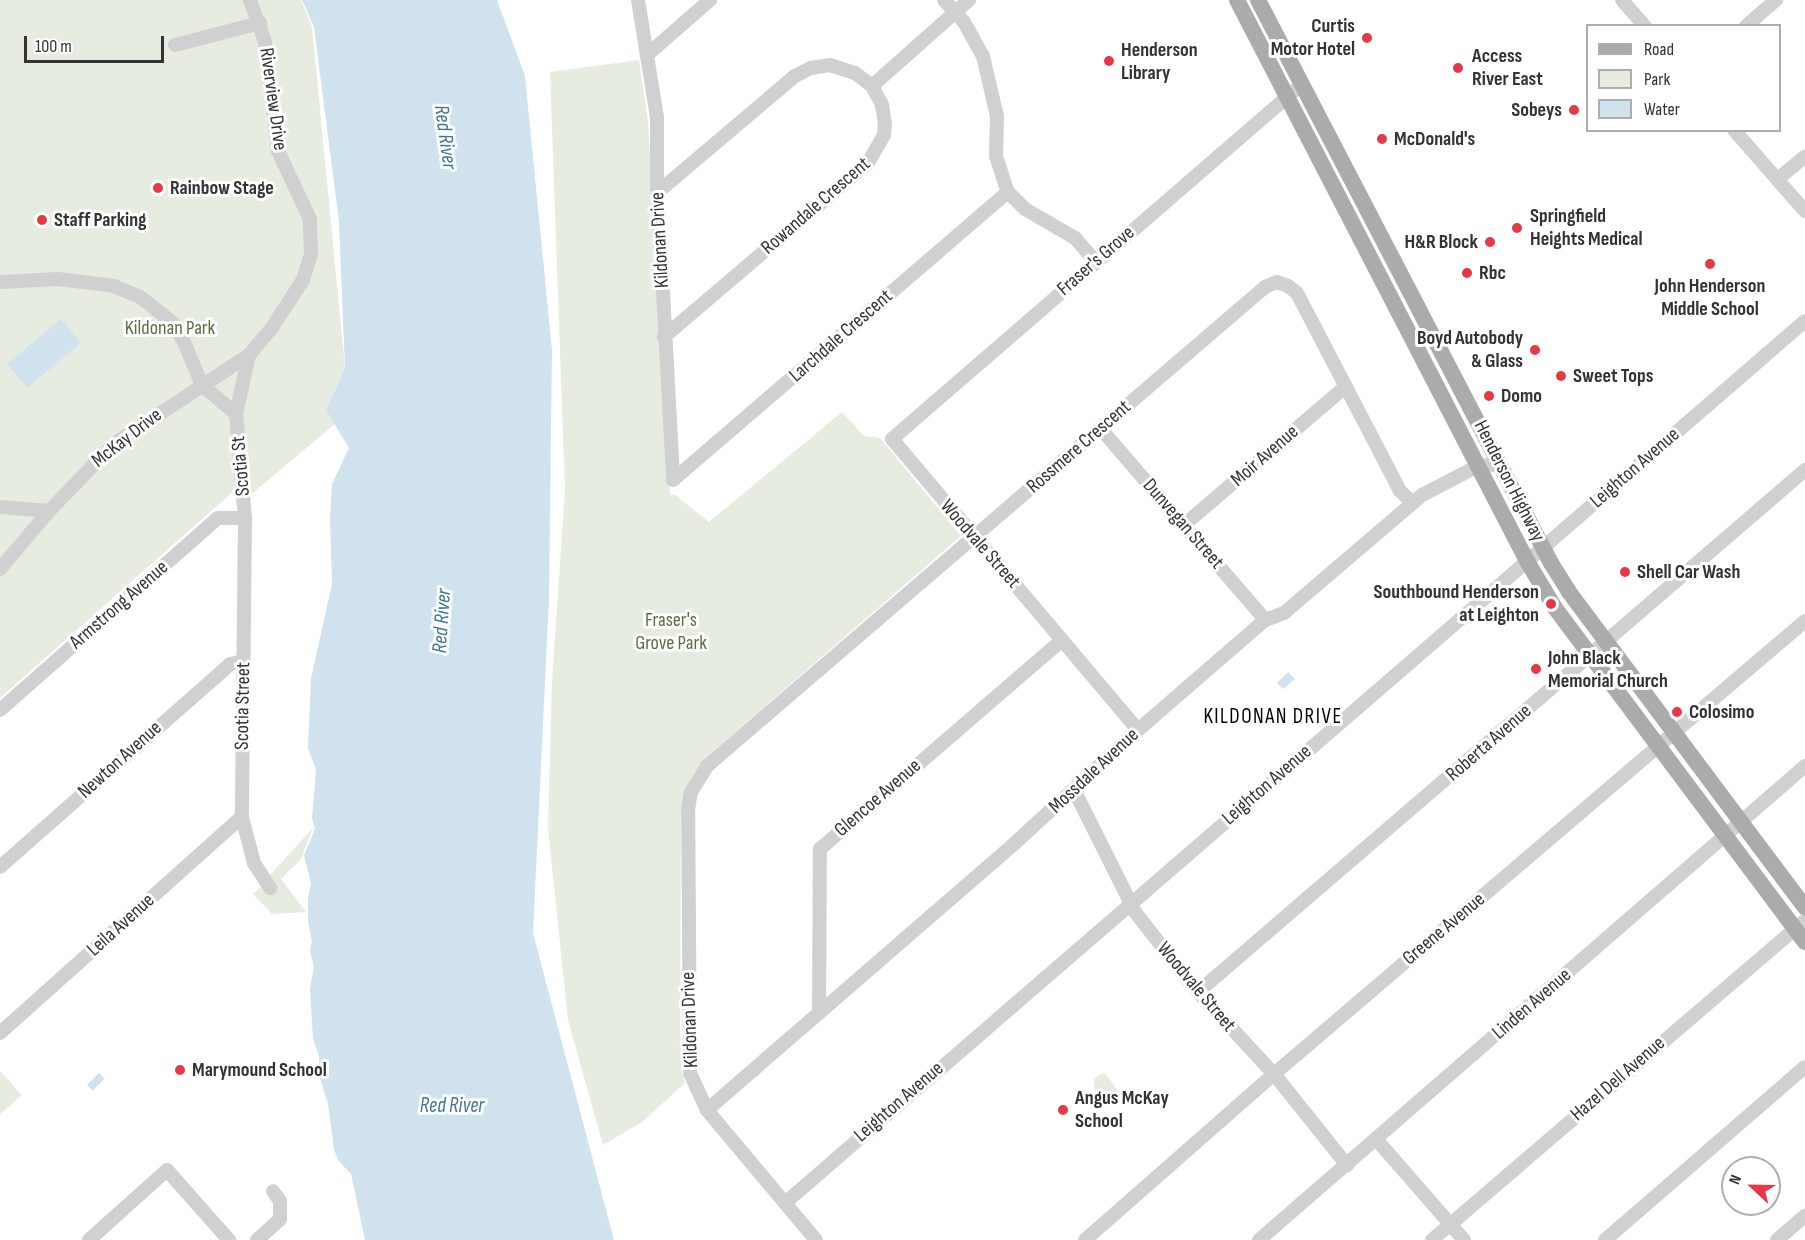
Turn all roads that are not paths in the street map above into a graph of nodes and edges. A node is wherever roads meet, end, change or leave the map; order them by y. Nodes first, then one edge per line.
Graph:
1 (250, 0) edge
2 (638, 0) edge
3 (710, 0) edge
4 (944, 0) edge
5 (969, 0) edge
6 (1237, 0) edge
7 (1258, 0) edge
8 (1623, 0) edge
9 (1776, 0) edge
10 (955, 12) junction
11 (260, 23) junction
12 (1643, 24) edge
13 (1748, 24) edge
14 (175, 45) dead end
15 (647, 55) junction
16 (1301, 84) junction
17 (872, 86) junction
18 (1287, 98) junction
19 (1736, 132) edge
20 (1805, 156) edge
21 (1778, 179) junction
22 (657, 192) junction
23 (1008, 192) junction
24 (1805, 211) edge
25 (1095, 261) junction
26 (1398, 270) junction
27 (1382, 280) junction
28 (0, 282) edge
29 (1805, 321) edge
30 (664, 337) junction
31 (249, 356) junction
32 (1451, 371) junction
33 (1434, 380) junction
34 (201, 385) junction
35 (1346, 386) junction
36 (236, 414) junction
37 (1101, 429) junction
38 (892, 439) joint
39 (1500, 465) junction
40 (1478, 466) junction
41 (1805, 470) edge
42 (673, 480) joint
43 (1412, 502) junction
44 (0, 507) edge
45 (50, 511) junction
46 (245, 518) junction
47 (1184, 525) junction
48 (973, 537) junction
49 (1542, 547) junction
50 (1527, 561) junction
51 (0, 569) edge
52 (1265, 620) junction
53 (1805, 621) edge
54 (1062, 640) junction
55 (1606, 642) junction
56 (1592, 656) junction
57 (244, 661) junction
58 (0, 710) edge
59 (1138, 730) junction
60 (1673, 732) junction
61 (1659, 745) junction
62 (1805, 766) edge
63 (1074, 790) junction
64 (691, 792) joint
65 (242, 817) junction
66 (1741, 823) junction
67 (1726, 837) junction
68 (0, 867) edge
69 (270, 888) dead end
70 (1130, 902) junction
71 (1805, 908) edge
72 (1799, 924) edge
73 (1805, 942) edge
74 (1198, 992) junction
75 (819, 1013) junction
76 (0, 1033) edge
77 (1805, 1067) edge
78 (1274, 1074) junction
79 (707, 1110) junction
80 (1376, 1139) junction
81 (1347, 1165) junction
82 (273, 1191) dead end
83 (785, 1203) junction
84 (1805, 1216) edge
85 (1450, 1224) junction
86 (89, 1240) edge
87 (229, 1240) edge
88 (257, 1240) edge
89 (816, 1240) edge
90 (1085, 1240) edge
91 (1259, 1240) edge
92 (1432, 1240) edge
93 (1464, 1240) edge
94 (1605, 1240) edge
95 (1777, 1240) edge

1 - 11 street, Riverview Drive
2 - 15 street, Kildonan Drive
3 - 15 street
4 - 10 street
5 - 10 street
6 - 18 main road, Henderson Highway
7 - 16 main road, Henderson Highway
8 - 12 street
9 - 13 street
10 - 17 street
10 - 23 street
11 - 14 street
11 - 31 street, Riverview Drive
15 - 22 street, Kildonan Drive
16 - 18 street, Fraser's Grove
16 - 26 main road, Henderson Highway
17 - 22 street
17 - 30 street, Rowandale Crescent
18 - 25 street, Fraser's Grove
18 - 27 main road, Henderson Highway
19 - 21 street
20 - 21 street
21 - 24 street
22 - 30 street, Kildonan Drive
23 - 25 street
23 - 42 street, Larchdale Crescent
25 - 38 street, Fraser's Grove
26 - 27 main road
26 - 32 main road, Henderson Highway
27 - 33 main road, Henderson Highway
28 - 34 street
29 - 49 street, Leighton Avenue
30 - 42 street, Kildonan Drive
31 - 34 street, McKay Drive
31 - 36 street, Scotia St
32 - 33 main road
32 - 39 main road, Henderson Highway
33 - 40 main road, Henderson Highway
34 - 36 street, Scotia St
34 - 45 street, McKay Drive
35 - 37 street, Rossmere Crescent
35 - 43 street, Rossmere Crescent
35 - 47 street, Moir Avenue
36 - 46 street, Scotia St
37 - 47 street, Dunvegan Street
37 - 48 street, Rossmere Crescent
38 - 48 street, Woodvale Street
39 - 40 street, Mossdale Avenue
39 - 49 main road, Henderson Highway
40 - 43 street, Mossdale Avenue
40 - 50 main road, Henderson Highway
41 - 55 street, Roberta Avenue
43 - 52 street, Mossdale Avenue
44 - 45 street
45 - 51 street, McKay Drive
46 - 57 street, Scotia Street
46 - 58 street, Armstrong Avenue
47 - 52 street, Dunvegan Street
48 - 54 street, Woodvale Street
48 - 64 street, Rossmere Crescent
49 - 50 street, Leighton Avenue
49 - 55 main road, Henderson Highway
50 - 56 main road, Henderson Highway
50 - 70 street, Leighton Avenue
52 - 59 street, Mossdale Avenue
53 - 60 street, Greene Avenue
54 - 59 street, Woodvale Street
54 - 75 street, Glencoe Avenue
55 - 56 street, Roberta Avenue
55 - 60 main road, Henderson Highway
56 - 61 main road, Henderson Highway
56 - 74 street, Roberta Avenue
57 - 65 street, Scotia Street
57 - 68 street, Newton Avenue
59 - 63 street, Mossdale Avenue
60 - 61 street, Greene Avenue
60 - 66 main road, Henderson Highway
61 - 67 main road, Henderson Highway
61 - 78 street, Greene Avenue
62 - 66 street, Linden Avenue
63 - 70 street, Woodvale Street
63 - 75 street, Mossdale Avenue
64 - 79 street, Kildonan Drive
65 - 69 street, Scotia Street
65 - 76 street, Leila Avenue
66 - 67 street, Linden Avenue
66 - 71 main road, Henderson Highway
67 - 72 main road, Henderson Highway
67 - 80 street, Linden Avenue
70 - 74 street, Woodvale Street
70 - 83 street, Leighton Avenue
72 - 73 main road, Henderson Highway
72 - 85 street, Hazel Dell Avenue
74 - 78 street, Woodvale Street
75 - 79 street, Mossdale Avenue
77 - 94 street
78 - 81 street, Woodvale Street
78 - 90 street, Greene Avenue
79 - 83 street, Kildonan Drive
80 - 81 street, Linden Avenue
80 - 85 street
81 - 91 street, Linden Avenue
82 - 88 street
83 - 89 street, Kildonan Drive
84 - 95 street
85 - 92 street, Hazel Dell Avenue
85 - 93 street
86 - 87 street

